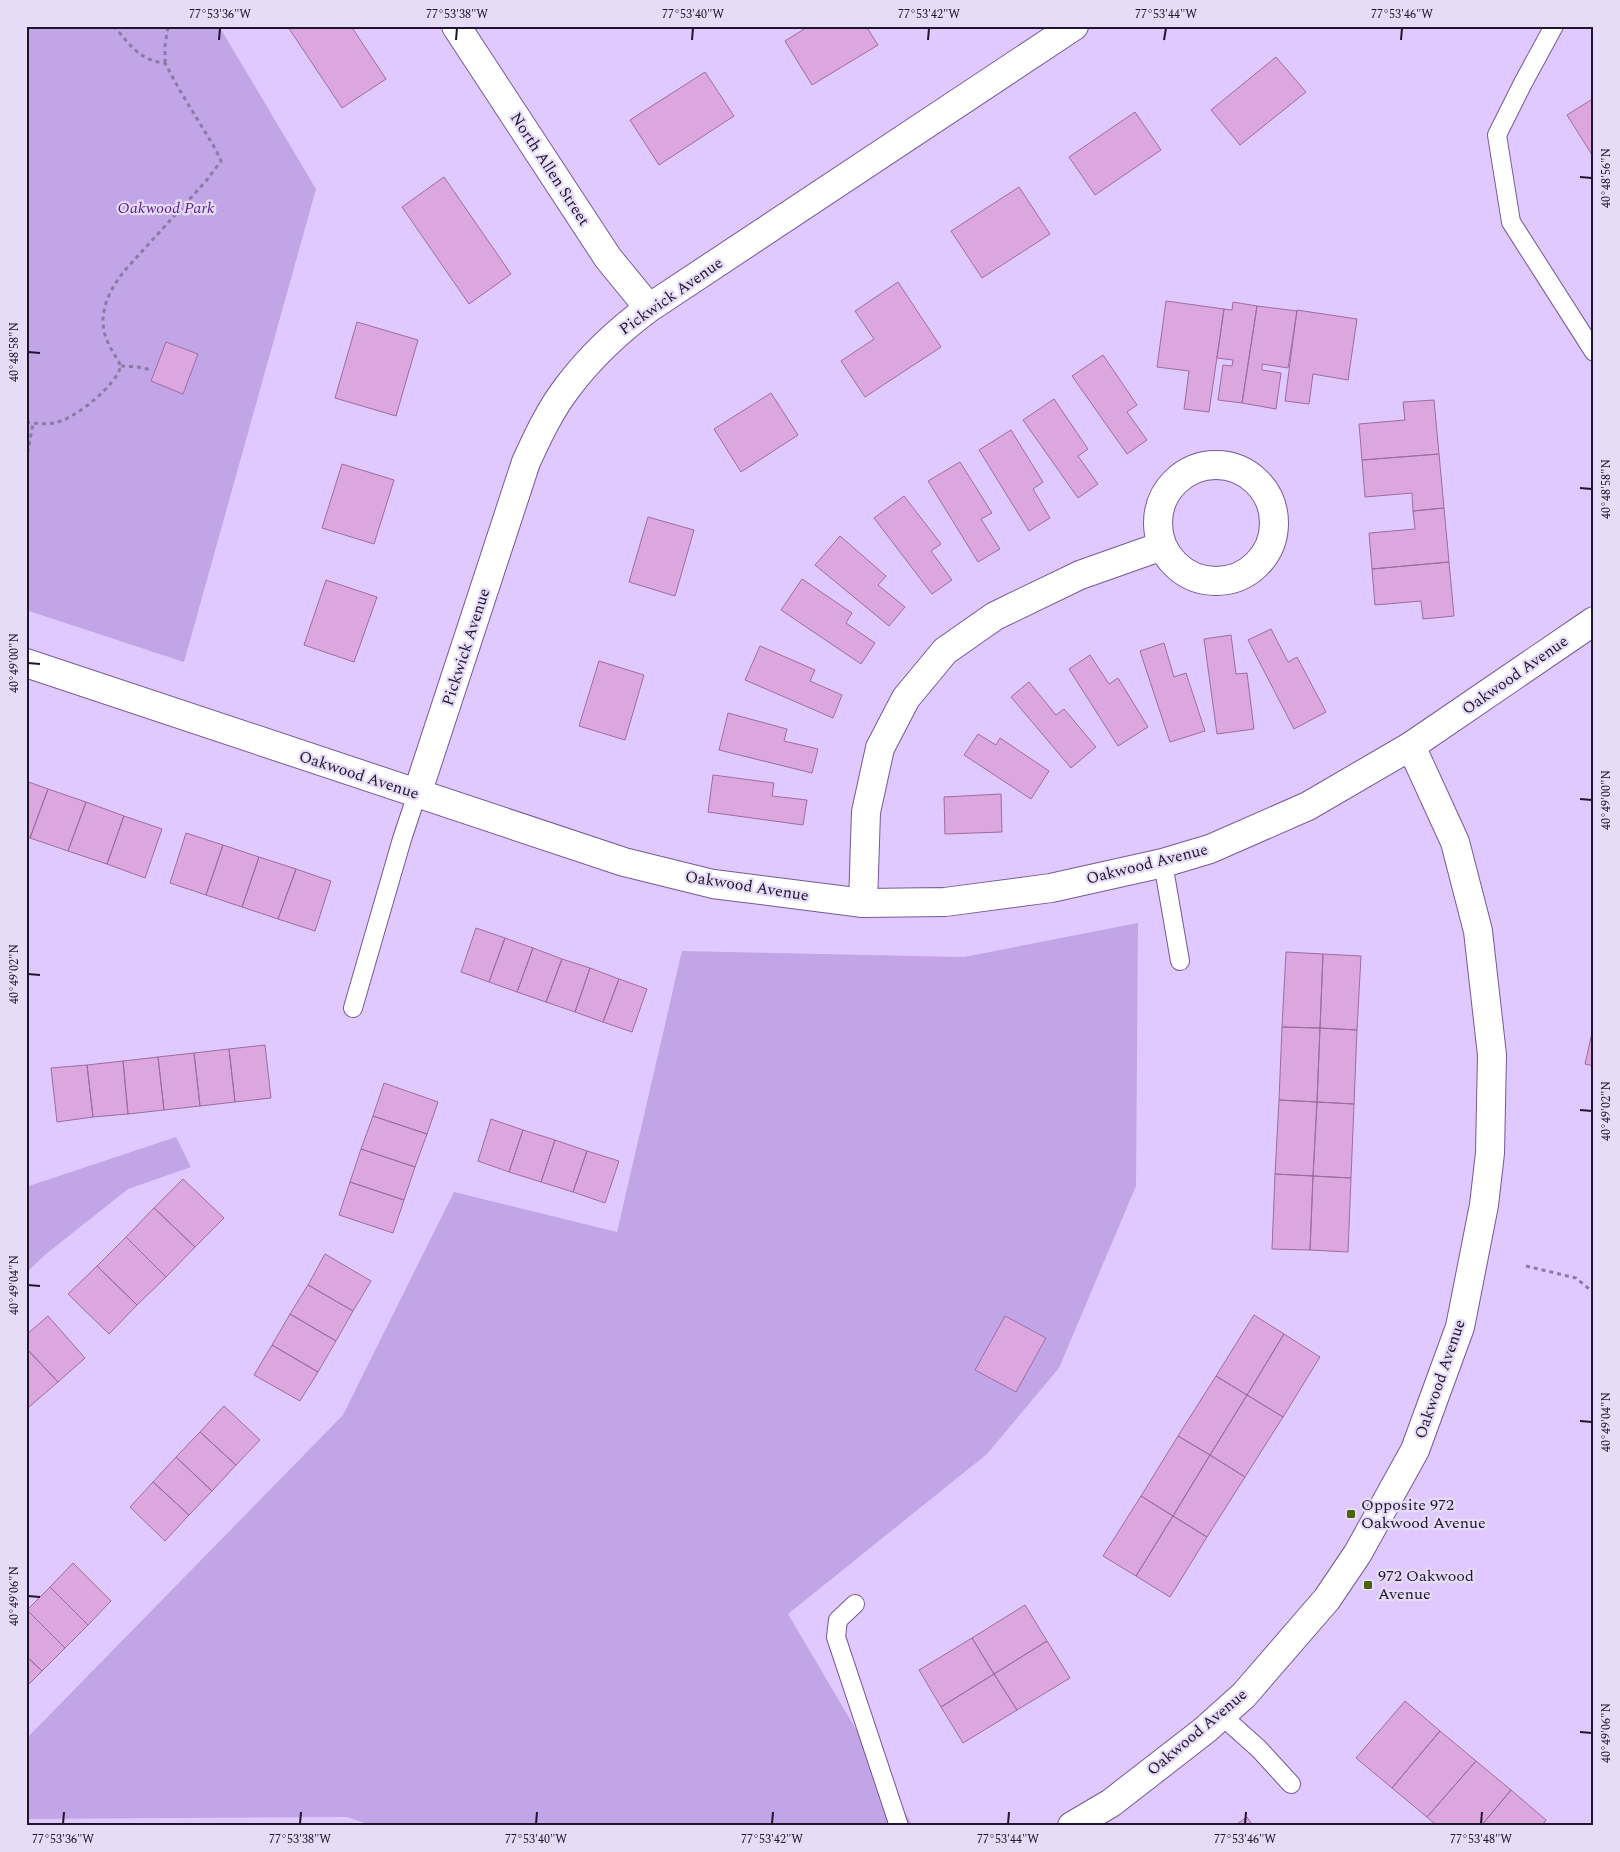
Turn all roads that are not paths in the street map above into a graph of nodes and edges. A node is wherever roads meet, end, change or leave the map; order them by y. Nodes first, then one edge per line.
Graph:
1 (456, 26) edge
2 (1074, 26) edge
3 (1554, 26) edge
4 (649, 308) junction
5 (1594, 352) edge
6 (1162, 546) junction
7 (1594, 620) edge
8 (26, 664) edge
9 (1411, 746) junction
10 (417, 794) junction
11 (1163, 863) junction
12 (863, 903) junction
13 (1180, 961) dead end
14 (353, 1008) dead end
15 (855, 1604) dead end
16 (1221, 1715) junction
17 (1291, 1784) dead end
18 (899, 1826) edge
19 (1072, 1826) edge

1 - 4 street, North Allen Street
2 - 4 street, Pickwick Avenue
3 - 5 lane
4 - 10 street, Pickwick Avenue
6 - 6 street
6 - 12 street
7 - 9 street, Oakwood Avenue
8 - 10 street, Oakwood Avenue
9 - 11 street, Oakwood Avenue
9 - 16 street, Oakwood Avenue
10 - 12 street, Oakwood Avenue
10 - 14 lane
11 - 12 street, Oakwood Avenue
11 - 13 lane
15 - 18 lane
16 - 17 lane
16 - 19 street, Oakwood Avenue

